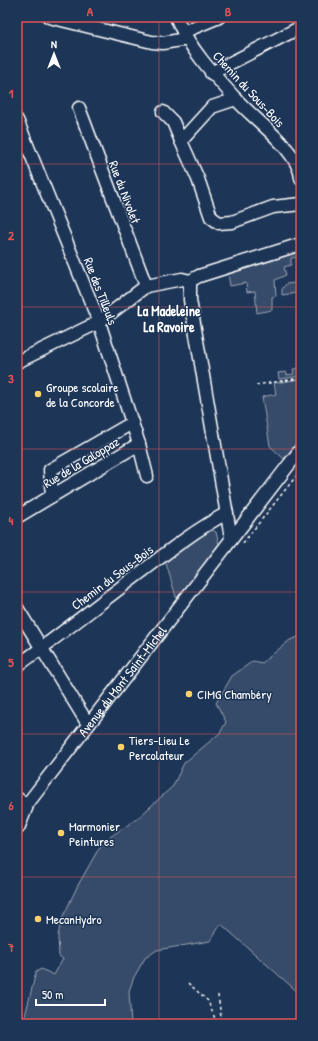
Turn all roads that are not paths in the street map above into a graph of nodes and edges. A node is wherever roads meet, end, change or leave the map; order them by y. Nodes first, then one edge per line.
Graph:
1 (49, 17) edge
2 (176, 17) edge
3 (219, 17) edge
4 (301, 27) edge
5 (184, 36) junction
6 (212, 72) junction
7 (236, 99) junction
8 (79, 108) dead end
9 (163, 112) dead end
10 (17, 120) edge
11 (181, 141) junction
12 (301, 178) edge
13 (301, 204) edge
14 (301, 244) edge
15 (195, 278) junction
16 (146, 286) junction
17 (99, 322) junction
18 (17, 362) edge
19 (132, 423) junction
20 (139, 444) junction
21 (301, 449) edge
22 (147, 476) dead end
23 (52, 496) junction
24 (227, 513) junction
25 (17, 517) edge
26 (231, 538) junction
27 (17, 608) edge
28 (42, 649) junction
29 (17, 666) edge
30 (88, 724) junction
31 (21, 804) edge
32 (17, 827) edge

1 - 5 street
2 - 5 street, Chemin du Sous-Bois
3 - 5 street
4 - 6 street
5 - 6 street, Chemin du Sous-Bois
6 - 7 street, Chemin du Sous-Bois
7 - 11 street
7 - 12 street, Chemin du Sous-Bois
8 - 16 street, Rue du Nivolet
9 - 11 street
10 - 17 street, Rue des Tilleuls
11 - 13 street
14 - 15 street
15 - 16 street
15 - 24 street
16 - 17 street
17 - 18 street
17 - 19 street, Rue des Tilleuls
19 - 20 street, Rue des Tilleuls
19 - 23 street
20 - 22 street, Rue des Tilleuls
20 - 23 street, Rue de la Galoppaz
21 - 26 street, Avenue du Mont Saint-Michel
23 - 25 street, Rue de la Galoppaz
24 - 26 street
24 - 28 street, Chemin du Sous-Bois
26 - 30 street, Avenue du Mont Saint-Michel
27 - 28 street
28 - 29 street, Chemin du Sous-Bois
28 - 30 street
30 - 31 street, Avenue du Mont Saint-Michel
31 - 32 main road, Avenue du Mont Saint-Michel

